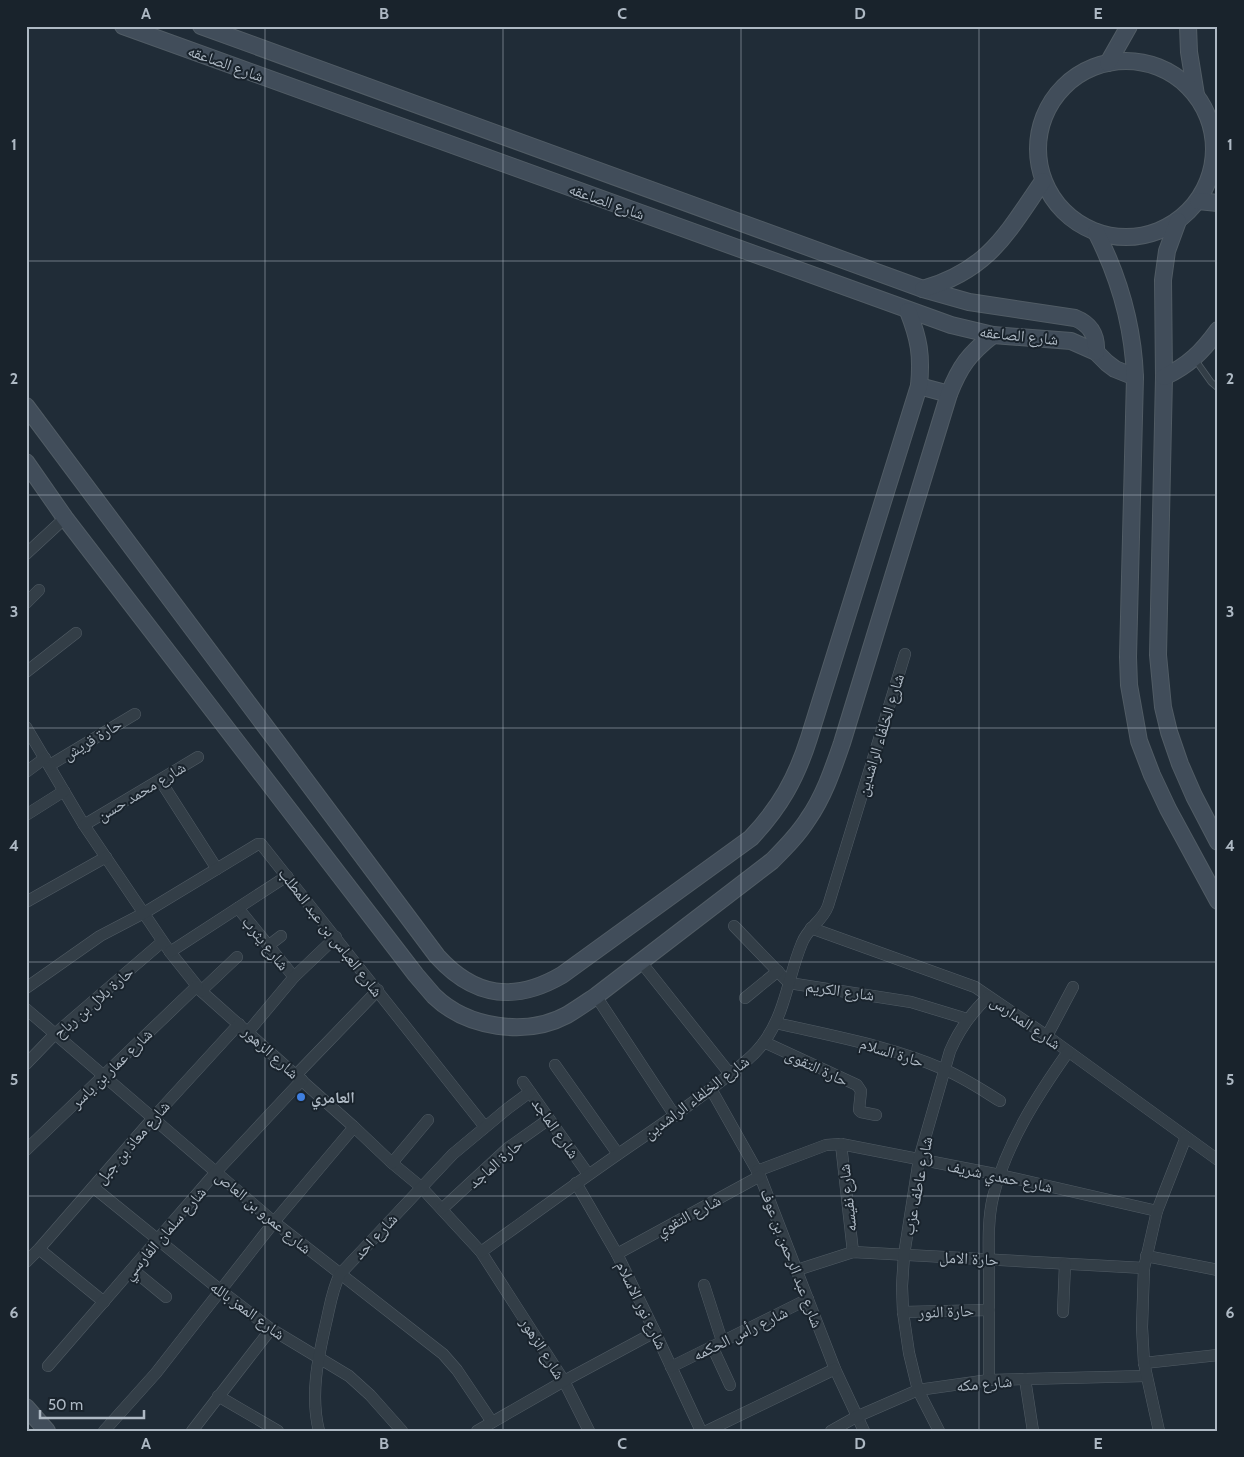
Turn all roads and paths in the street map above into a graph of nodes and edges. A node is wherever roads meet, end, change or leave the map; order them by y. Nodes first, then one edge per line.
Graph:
1 (123, 26) edge
2 (201, 26) edge
3 (1129, 26) edge
4 (1188, 26) edge
5 (1108, 63) junction
6 (1196, 95) junction
7 (1206, 110) junction
8 (1218, 128) edge
9 (1043, 181) junction
10 (1198, 201) junction
11 (1218, 203) edge
12 (1178, 221) junction
13 (1096, 232) junction
14 (923, 289) junction
15 (908, 311) junction
16 (993, 335) junction
17 (1215, 338) edge
18 (1096, 352) junction
19 (1194, 358) junction
20 (1135, 377) junction
21 (1164, 377) junction
22 (919, 386) junction
23 (1218, 388) edge
24 (949, 394) junction
25 (26, 406) edge
26 (26, 462) edge
27 (65, 518) junction
28 (26, 554) edge
29 (39, 590) dead end
30 (26, 603) edge
31 (76, 633) dead end
32 (905, 654) dead end
33 (26, 672) edge
34 (135, 714) dead end
35 (26, 727) edge
36 (198, 757) dead end
37 (47, 762) junction
38 (26, 772) edge
39 (160, 780) junction
40 (64, 791) junction
41 (26, 815) edge
42 (84, 824) junction
43 (1218, 842) edge
44 (106, 857) junction
45 (217, 869) junction
46 (287, 876) junction
47 (1214, 884) edge
48 (1218, 901) edge
49 (26, 902) edge
50 (238, 908) junction
51 (144, 914) junction
52 (734, 926) dead end
53 (811, 928) junction
54 (281, 936) dead end
55 (336, 937) junction
56 (162, 942) junction
57 (268, 946) junction
58 (170, 952) junction
59 (237, 958) dead end
60 (641, 962) junction
61 (778, 971) junction
62 (294, 978) junction
63 (789, 983) junction
64 (1073, 987) dead end
65 (26, 988) edge
66 (199, 988) junction
67 (378, 990) junction
68 (596, 996) junction
69 (988, 997) junction
70 (745, 998) dead end
71 (26, 1009) edge
72 (967, 1019) junction
73 (776, 1023) junction
74 (243, 1028) junction
75 (55, 1034) junction
76 (1047, 1036) junction
77 (764, 1042) junction
78 (1068, 1052) junction
79 (26, 1064) edge
80 (555, 1065) dead end
81 (944, 1069) junction
82 (730, 1074) junction
83 (103, 1076) junction
84 (299, 1077) junction
85 (527, 1087) joint
86 (711, 1089) junction
87 (1000, 1101) dead end
88 (876, 1115) dead end
89 (675, 1116) junction
90 (153, 1118) junction
91 (549, 1119) junction
92 (428, 1120) dead end
93 (485, 1126) junction
94 (354, 1127) junction
95 (1186, 1138) junction
96 (841, 1144) junction
97 (26, 1150) edge
98 (618, 1154) junction
99 (919, 1159) junction
100 (1218, 1160) edge
101 (392, 1164) junction
102 (216, 1172) junction
103 (759, 1173) junction
104 (588, 1174) junction
105 (1000, 1175) junction
106 (576, 1183) junction
107 (93, 1187) junction
108 (421, 1188) junction
109 (442, 1209) junction
110 (1157, 1211) junction
111 (274, 1222) junction
112 (157, 1240) junction
113 (39, 1249) junction
114 (481, 1252) junction
115 (853, 1252) junction
116 (616, 1254) junction
117 (904, 1255) junction
118 (1146, 1256) junction
119 (989, 1260) junction
120 (26, 1262) edge
121 (1064, 1264) junction
122 (1144, 1268) junction
123 (132, 1269) junction
124 (797, 1270) junction
125 (1218, 1270) edge
126 (340, 1274) junction
127 (704, 1285) dead end
128 (220, 1290) junction
129 (166, 1297) dead end
130 (808, 1299) junction
131 (104, 1302) junction
132 (989, 1310) junction
133 (903, 1312) junction
134 (1063, 1312) dead end
135 (271, 1329) junction
136 (655, 1332) junction
137 (717, 1344) junction
138 (1218, 1355) edge
139 (318, 1357) junction
140 (1144, 1363) junction
141 (48, 1366) dead end
142 (671, 1367) junction
143 (835, 1369) junction
144 (1146, 1376) junction
145 (1025, 1379) junction
146 (989, 1380) junction
147 (564, 1381) junction
148 (730, 1385) dead end
149 (918, 1390) junction
150 (218, 1396) junction
151 (26, 1407) edge
152 (856, 1416) junction
153 (492, 1422) junction
154 (48, 1431) edge
155 (104, 1431) edge
156 (192, 1431) edge
157 (278, 1431) edge
158 (319, 1431) edge
159 (402, 1431) edge
160 (477, 1431) edge
161 (588, 1431) edge
162 (701, 1431) edge
163 (707, 1431) edge
164 (831, 1431) edge
165 (864, 1431) edge
166 (939, 1431) edge
167 (1033, 1431) edge
168 (1159, 1431) edge

1 - 15 street, شارع الصاعقه
2 - 14 street, شارع الصاعقه
3 - 5 street
4 - 6 street
5 - 6 street
5 - 9 street
6 - 7 street
7 - 8 street
7 - 10 street
9 - 13 street
9 - 14 street
10 - 11 street
10 - 12 street
12 - 13 street
12 - 21 street
13 - 20 street
14 - 18 street, شارع الصاعقه
15 - 16 street, شارع الصاعقه
15 - 22 street
16 - 18 street, شارع الصاعقه
16 - 24 street
17 - 19 street
18 - 20 street, شارع الصاعقه
19 - 21 street
19 - 23 lane
20 - 47 street
21 - 43 street
22 - 24 street
22 - 25 street
24 - 60 street
26 - 27 street
27 - 28 street
27 - 68 street
29 - 30 street
31 - 33 street
32 - 53 street, شارع الخلفاء الراشدين
34 - 37 street, حارة قريش
35 - 37 street, شارع الزهور
36 - 39 street, شارع محمد حسن
37 - 38 street, حارة قريش
37 - 40 street, شارع الزهور
39 - 42 street, شارع محمد حسن
39 - 45 street
40 - 41 street
40 - 42 street, شارع الزهور
42 - 44 street, شارع الزهور
44 - 49 street
44 - 51 street, شارع الزهور
45 - 46 street, شارع العباس بن عبد المطلب
45 - 51 street, شارع العباس بن عبد المطلب
46 - 50 street
46 - 55 street, شارع العباس بن عبد المطلب
47 - 48 street
50 - 57 street, شارع يثرب
50 - 58 street
51 - 56 street, شارع الزهور
51 - 65 street, شارع العباس بن عبد المطلب
52 - 61 street, شارع الكريم
53 - 63 street, شارع الخلفاء الراشدين
53 - 69 street, شارع المدارس
54 - 57 street
55 - 62 street, شارع معاذ بن جبل
55 - 67 street, شارع العباس بن عبد المطلب
56 - 58 street, شارع الزهور
56 - 75 street, حارة بلال بن رباح
57 - 62 street, شارع يثرب
58 - 66 street, شارع الزهور
59 - 66 street, شارع عمار بن ياسر
60 - 68 street
60 - 82 street
61 - 63 street, شارع الكريم
61 - 70 street
62 - 74 street, شارع معاذ بن جبل
63 - 72 street, شارع الكريم
63 - 73 street, شارع الخلفاء الراشدين
64 - 76 street
66 - 74 street, شارع الزهور
66 - 83 street, شارع عمار بن ياسر
67 - 84 street, شارع سلمان الفارسي
67 - 93 street, شارع العباس بن عبد المطلب
68 - 89 street
69 - 72 street, شارع عاطف عزب
69 - 76 street, شارع المدارس
71 - 75 street, شارع عمرو بن العاص
72 - 81 street, شارع عاطف عزب
73 - 77 street, شارع الخلفاء الراشدين
73 - 81 street, حارة السلام
74 - 84 street, شارع الزهور
74 - 90 street, شارع معاذ بن جبل
75 - 79 street, حارة بلال بن رباح
75 - 83 street, شارع عمرو بن العاص
76 - 78 street, شارع المدارس
77 - 82 street, شارع الخلفاء الراشدين
77 - 88 street, حارة التقوى
78 - 95 street, شارع المدارس
78 - 105 street
80 - 98 street
81 - 87 street, حارة السلام
81 - 99 street, شارع عاطف عزب
82 - 86 street, شارع الخلفاء الراشدين
83 - 90 street, شارع عمرو بن العاص
83 - 97 street, شارع عمار بن ياسر
84 - 94 street, شارع الزهور
84 - 102 street, شارع سلمان الفارسي
85 - 91 street, شارع الماجد
85 - 93 street, شارع احد
86 - 89 street, شارع الخلفاء الراشدين
86 - 103 street, شارع عبد الرحمن بن عوف
89 - 98 street, شارع الخلفاء الراشدين
90 - 102 street, شارع عمرو بن العاص
90 - 107 street, شارع معاذ بن جبل
91 - 104 street, شارع الماجد
91 - 109 street, حارة الماجد
92 - 101 street
93 - 108 street, شارع احد
94 - 101 street, شارع الزهور
94 - 111 street
95 - 100 street, شارع المدارس
95 - 110 street
96 - 99 street, شارع حمدي شريف
96 - 103 street, شارع حمدي شريف
96 - 115 street, شارع نفيسه
98 - 104 street, شارع الخلفاء الراشدين
99 - 105 street, شارع حمدي شريف
99 - 117 street, شارع عاطف عزب
101 - 108 street, شارع الزهور
102 - 111 street, شارع عمرو بن العاص
102 - 112 street, شارع سلمان الفارسي
103 - 116 street, شارع التقوي
103 - 124 street, شارع عبد الرحمن بن عوف
104 - 106 street, شارع الخلفاء الراشدين
105 - 110 street, شارع حمدي شريف
105 - 119 street
106 - 114 street, شارع الخلفاء الراشدين
106 - 116 street, شارع نور الاسلام
107 - 112 street, شارع المعز بالله
107 - 113 street, شارع معاذ بن جبل
108 - 109 street, شارع الزهور
108 - 126 street, شارع احد
109 - 114 street, شارع الزهور
110 - 118 street
111 - 126 street, شارع عمرو بن العاص
111 - 128 street
112 - 123 street, شارع سلمان الفارسي
112 - 128 street, شارع المعز بالله
113 - 120 street, شارع معاذ بن جبل
113 - 131 street
114 - 147 street, شارع الزهور
115 - 117 street, حارة الامل
115 - 124 street, حارة الامل
116 - 136 street, شارع نور الاسلام
117 - 119 street, حارة الامل
117 - 133 street, شارع عاطف عزب
118 - 122 street
118 - 125 street
119 - 121 street, حارة الامل
119 - 132 street
121 - 122 street, حارة الامل
121 - 134 street
122 - 140 street
123 - 129 street
123 - 131 street, شارع سلمان الفارسي
124 - 130 street, شارع عبد الرحمن بن عوف
126 - 139 street, شارع احد
126 - 153 street, شارع عمرو بن العاص
127 - 137 street
128 - 135 street, شارع المعز بالله
128 - 155 street
130 - 137 street, شارع رأس الحكمه
130 - 143 street, شارع عبد الرحمن بن عوف
131 - 141 street, شارع سلمان الفارسي
132 - 133 street, حارة النور
132 - 146 street
133 - 149 street, شارع عاطف عزب
135 - 139 street, شارع المعز بالله
135 - 150 street
136 - 142 street, شارع نور الاسلام
136 - 147 street
137 - 142 street, شارع رأس الحكمه
137 - 148 street
138 - 140 street
139 - 158 street, شارع احد
139 - 159 street, شارع المعز بالله
140 - 144 street
142 - 162 street, شارع نور الاسلام
143 - 152 street, شارع عبد الرحمن بن عوف
143 - 163 street
144 - 145 street, شارع مكه
144 - 168 street
145 - 146 street, شارع مكه
145 - 167 street
146 - 149 street, شارع مكه
147 - 153 street
147 - 161 street, شارع الزهور
149 - 152 street, شارع مكه
149 - 166 street, شارع عاطف عزب
150 - 156 street
150 - 157 street
151 - 154 street
152 - 164 street, شارع مكه
152 - 165 street, شارع عبد الرحمن بن عوف
153 - 160 street

